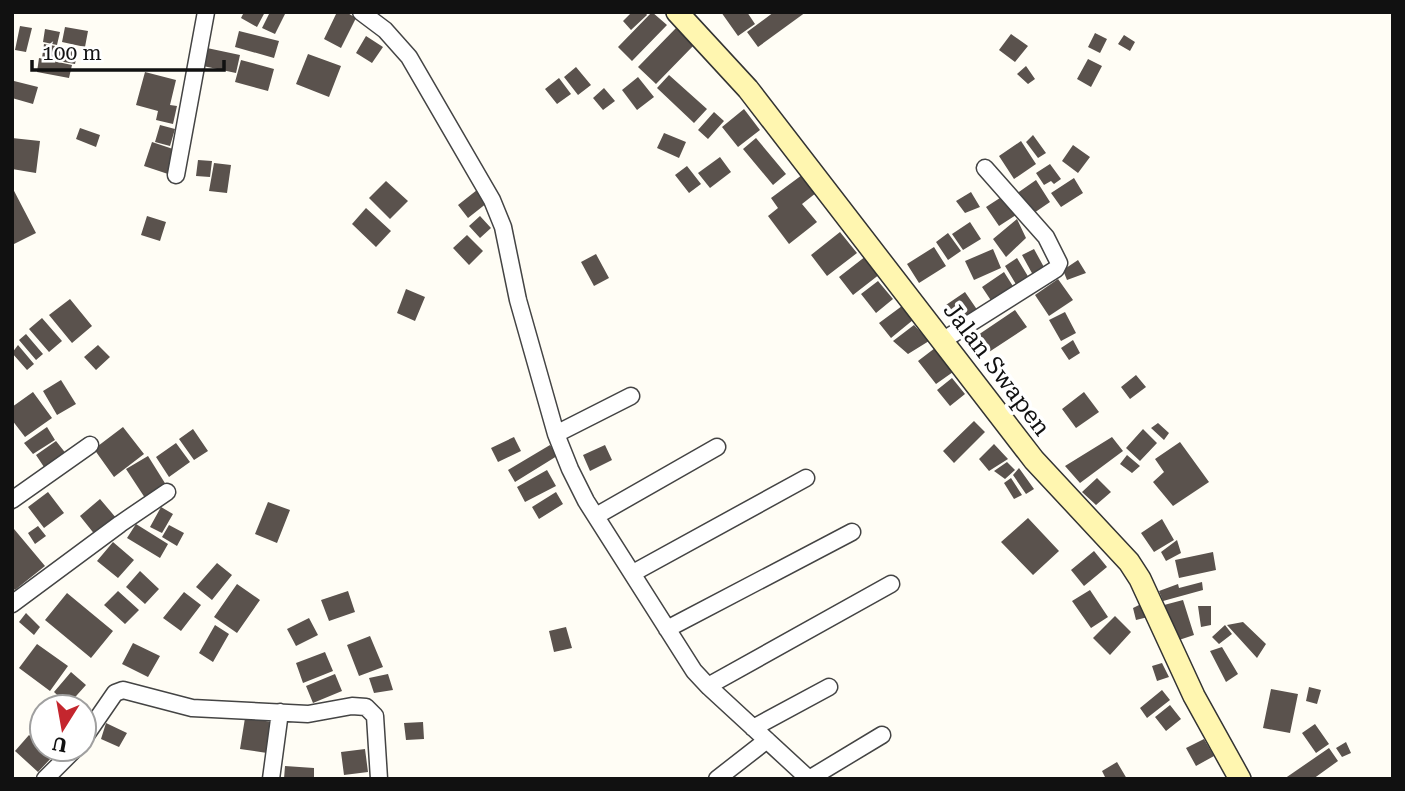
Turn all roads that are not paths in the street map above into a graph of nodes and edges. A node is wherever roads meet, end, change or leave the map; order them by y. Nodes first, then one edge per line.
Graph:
1 (206, 12) edge
2 (361, 12) edge
3 (677, 12) edge
4 (985, 168) dead end
5 (176, 175) dead end
6 (942, 341) junction
7 (632, 396) dead end
8 (556, 434) junction
9 (90, 445) dead end
10 (717, 447) dead end
11 (806, 478) dead end
12 (167, 492) dead end
13 (12, 500) edge
14 (596, 516) junction
15 (852, 532) dead end
16 (633, 573) junction
17 (891, 584) dead end
18 (12, 604) edge
19 (667, 629) junction
20 (708, 686) junction
21 (829, 687) dead end
22 (280, 712) junction
23 (98, 718) edge
24 (753, 728) junction
25 (882, 735) dead end
26 (767, 740) junction
27 (61, 763) edge
28 (45, 779) edge
29 (271, 779) edge
30 (379, 779) edge
31 (717, 779) edge
32 (1240, 779) edge

1 - 5 street
2 - 8 street
3 - 6 main road, Jalan Swapen
4 - 6 street
6 - 32 main road, Jalan Swapen
7 - 8 street
8 - 14 street
9 - 13 street
10 - 14 street
11 - 16 street
12 - 18 street
14 - 16 street
15 - 19 street
16 - 19 street
17 - 20 street
19 - 20 street
20 - 24 street
21 - 24 street
22 - 23 street
22 - 29 street
22 - 30 street
24 - 26 street
25 - 26 street
26 - 31 street
27 - 28 street

